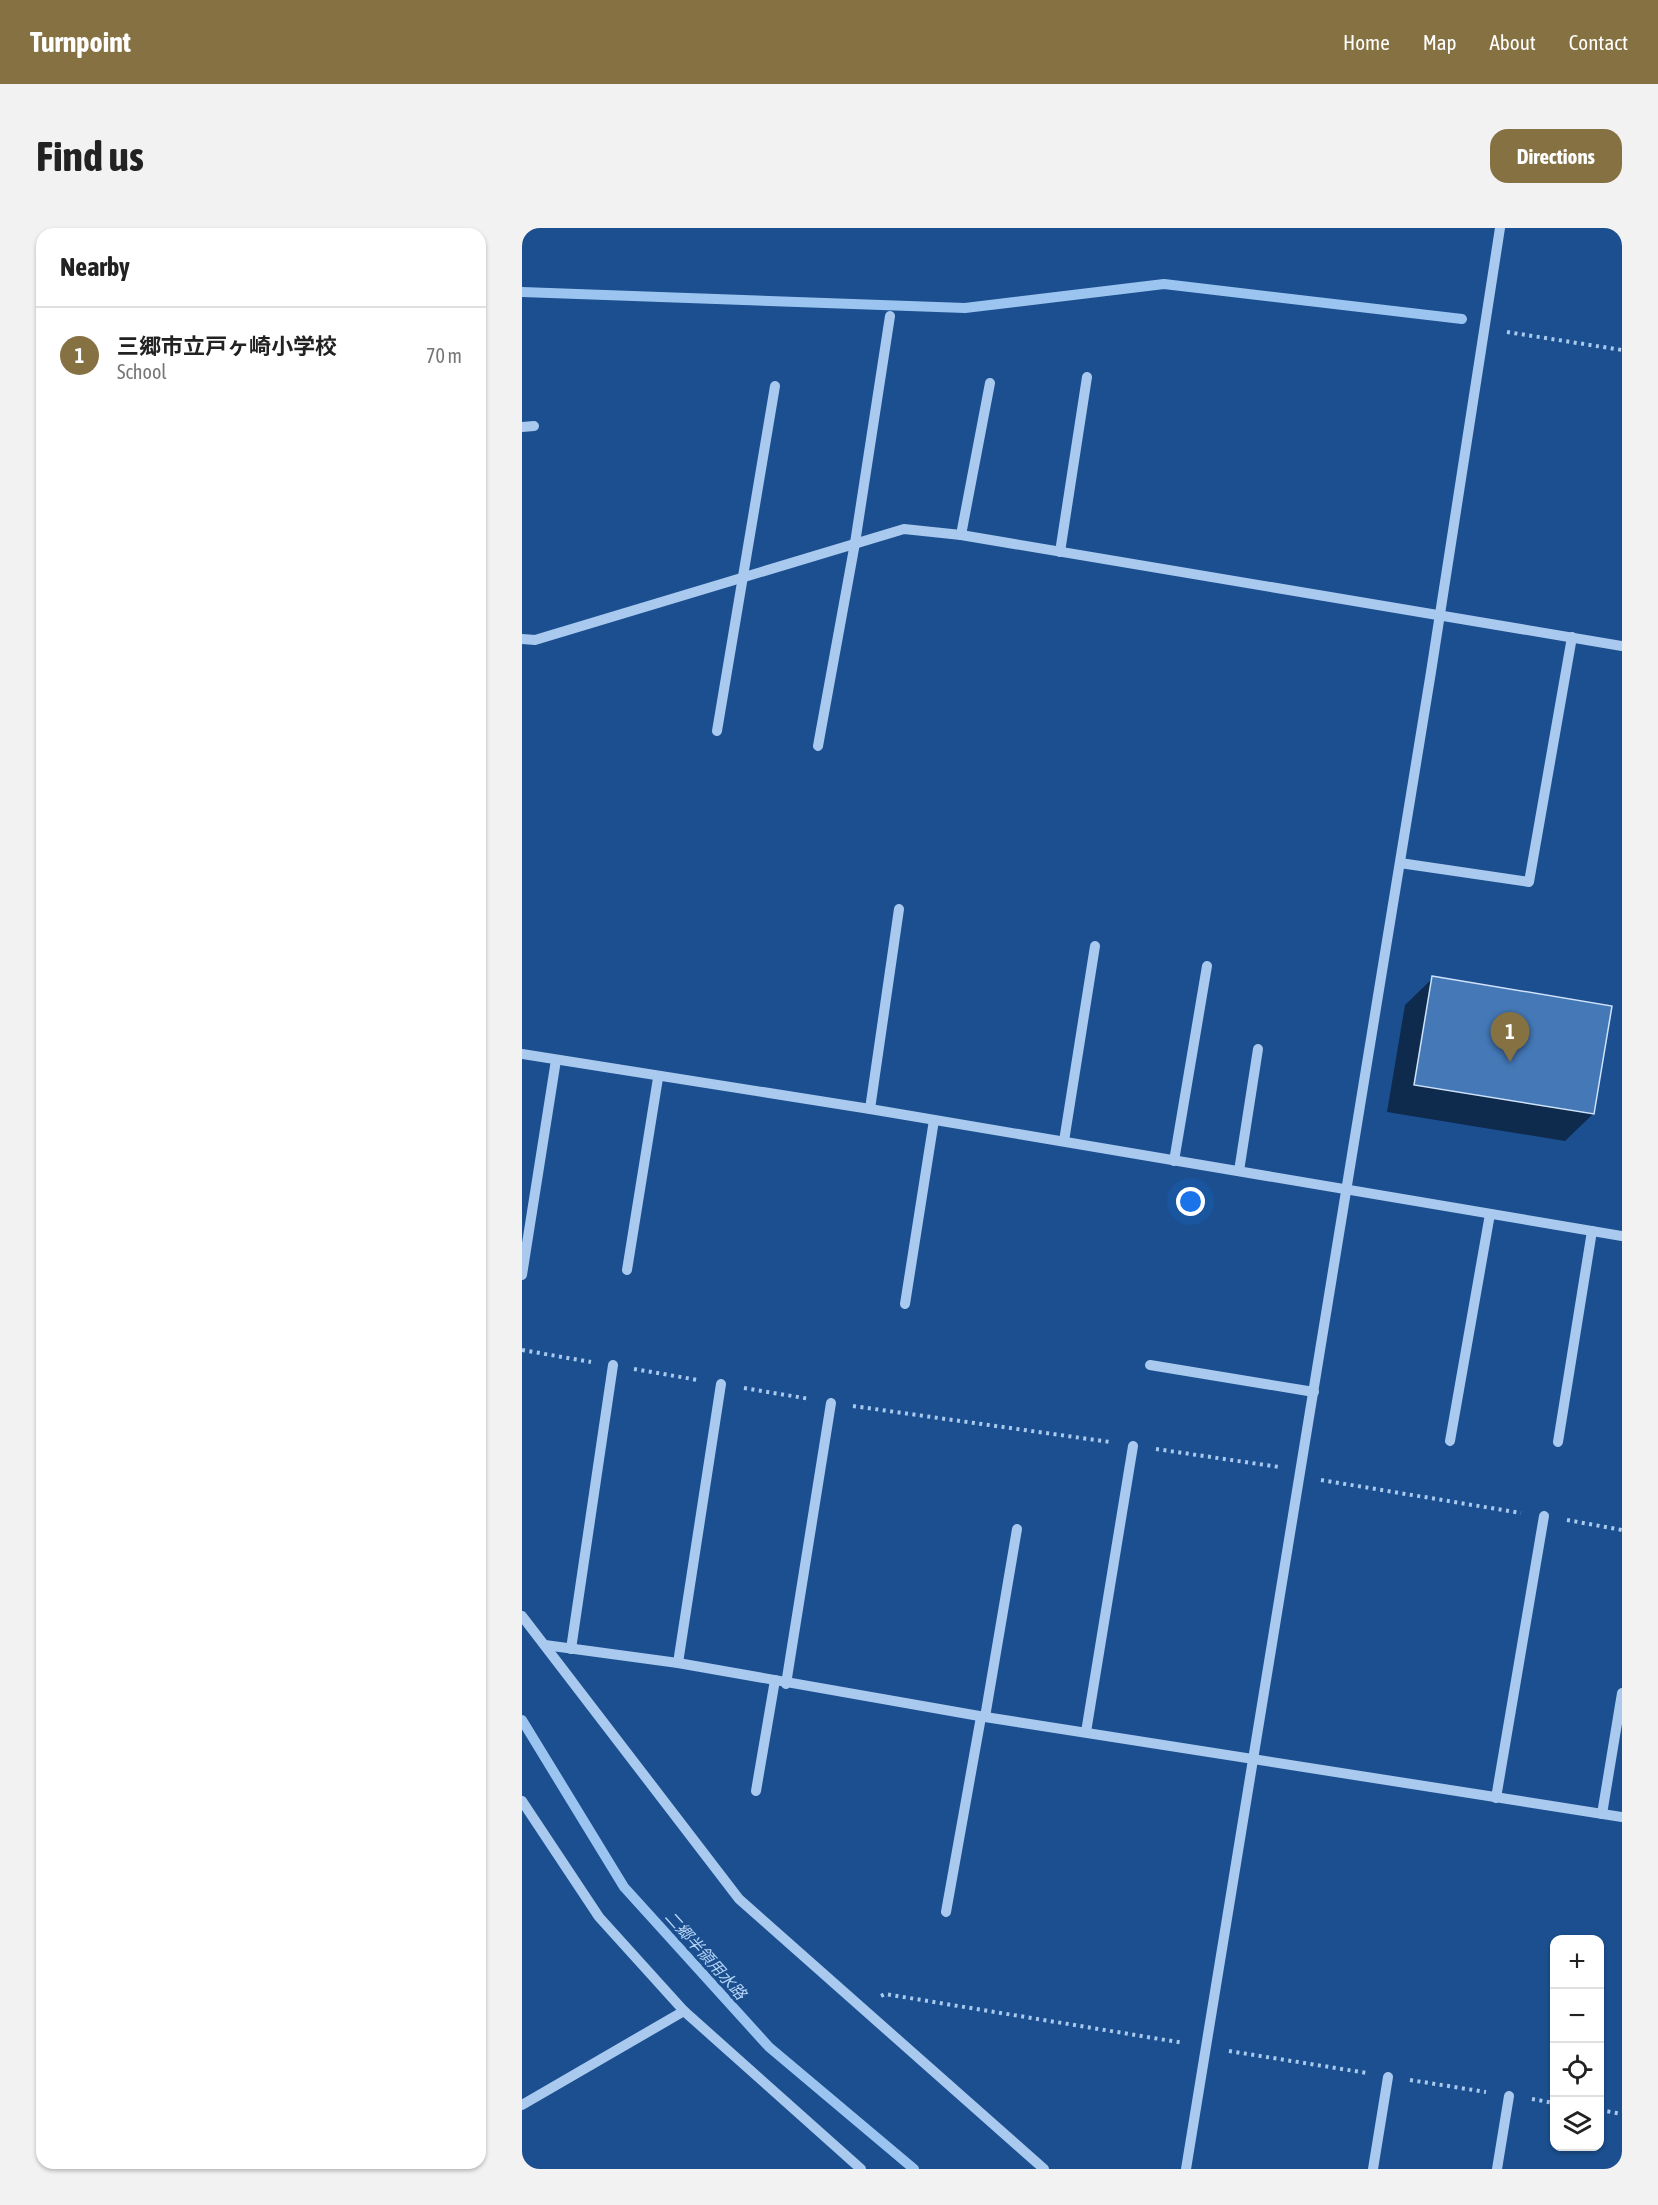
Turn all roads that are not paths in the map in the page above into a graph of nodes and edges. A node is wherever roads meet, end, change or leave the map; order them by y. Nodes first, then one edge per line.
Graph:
1 (1500, 228) edge
2 (890, 316) dead end
3 (1087, 377) dead end
4 (990, 383) dead end
5 (775, 386) dead end
6 (534, 426) dead end
7 (522, 427) edge
8 (961, 535) junction
9 (855, 543) junction
10 (1060, 552) junction
11 (742, 578) junction
12 (1440, 617) junction
13 (1572, 638) junction
14 (522, 639) edge
15 (1622, 646) edge
16 (717, 732) dead end
17 (818, 746) dead end
18 (1400, 863) junction
19 (899, 909) dead end
20 (1095, 946) dead end
21 (1207, 966) dead end
22 (1258, 1049) dead end
23 (522, 1054) edge
24 (556, 1060) junction
25 (658, 1078) junction
26 (870, 1109) junction
27 (934, 1120) junction
28 (1064, 1141) junction
29 (1174, 1161) junction
30 (1239, 1171) junction
31 (1347, 1191) junction
32 (1490, 1214) junction
33 (1592, 1231) junction
34 (1622, 1236) edge
35 (627, 1270) dead end
36 (522, 1275) edge
37 (905, 1304) dead end
38 (613, 1365) road end
39 (1150, 1365) dead end
40 (722, 1384) road end
41 (1314, 1392) junction
42 (831, 1403) road end
43 (1450, 1441) dead end
44 (1558, 1442) dead end
45 (1133, 1446) road end
46 (1544, 1516) road end
47 (1017, 1529) dead end
48 (522, 1617) edge
49 (545, 1645) junction
50 (571, 1649) junction
51 (678, 1663) junction
52 (780, 1682) junction
53 (1622, 1693) edge
54 (983, 1717) junction
55 (1086, 1732) junction
56 (1251, 1758) junction
57 (756, 1791) dead end
58 (1496, 1798) junction
59 (522, 1801) edge
60 (1602, 1814) junction
61 (1622, 1817) edge
62 (946, 1912) dead end
63 (684, 2011) junction
64 (1388, 2077) dead end
65 (1509, 2096) dead end
66 (522, 2105) edge
67 (861, 2169) edge
68 (1044, 2169) edge
69 (1186, 2169) edge
70 (1373, 2169) edge
71 (1497, 2169) edge

1 - 12 street
2 - 9 street
3 - 10 street
4 - 8 street
5 - 11 street
6 - 7 street
8 - 9 street
8 - 10 street
9 - 11 street
9 - 17 street
10 - 12 street
11 - 14 street
11 - 16 street
12 - 13 street
12 - 18 street
13 - 15 street
13 - 18 street
18 - 31 street
19 - 26 street
20 - 28 street
21 - 29 street
22 - 30 street
23 - 24 street
24 - 25 street
24 - 36 street
25 - 26 street
25 - 35 street
26 - 27 street
27 - 28 street
27 - 37 street
28 - 29 street
29 - 30 street
30 - 31 street
31 - 32 street
31 - 41 street
32 - 33 street
32 - 43 street
33 - 34 street
33 - 44 street
38 - 50 street
39 - 41 street
40 - 51 street
41 - 56 street
42 - 52 street
45 - 55 street
46 - 58 street
47 - 54 street
48 - 49 street
49 - 50 street
49 - 68 street
50 - 51 street
51 - 52 street
52 - 54 street
52 - 57 street
53 - 60 street
54 - 55 street
54 - 62 street
55 - 56 street
56 - 58 street
56 - 69 street
58 - 60 street
59 - 63 street
60 - 61 street
63 - 66 street
63 - 67 street
64 - 70 street
65 - 71 street

